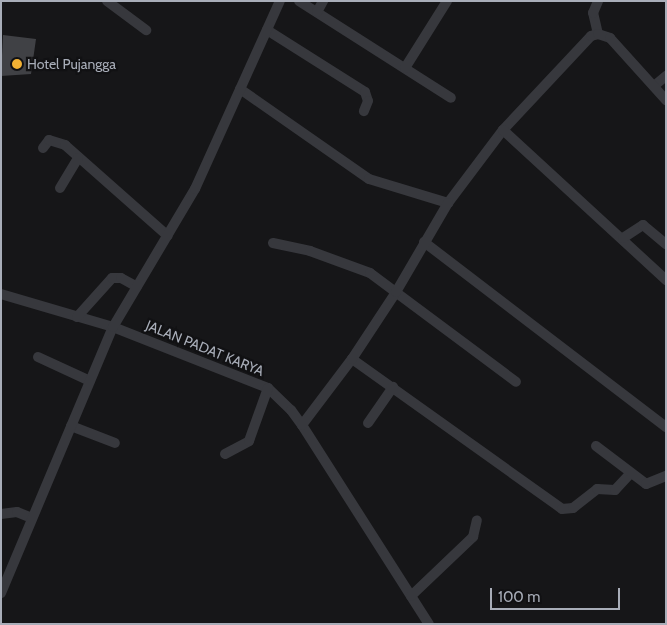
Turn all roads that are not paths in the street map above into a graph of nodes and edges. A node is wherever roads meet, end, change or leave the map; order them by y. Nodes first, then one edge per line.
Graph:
1 (107, 1) edge
2 (280, 1) edge
3 (299, 1) edge
4 (323, 1) edge
5 (447, 1) edge
6 (598, 1) edge
7 (317, 12) junction
8 (146, 30) dead end
9 (267, 30) junction
10 (598, 34) junction
11 (405, 68) junction
12 (666, 76) edge
13 (654, 86) junction
14 (240, 89) junction
15 (451, 98) dead end
16 (666, 100) edge
17 (364, 111) dead end
18 (503, 130) junction
19 (43, 148) dead end
20 (78, 158) junction
21 (60, 188) dead end
22 (448, 203) junction
23 (168, 236) junction
24 (623, 238) junction
25 (424, 242) junction
26 (273, 243) dead end
27 (666, 244) edge
28 (666, 280) edge
29 (137, 287) junction
30 (396, 292) junction
31 (1, 294) edge
32 (77, 317) junction
33 (113, 327) junction
34 (38, 357) dead end
35 (352, 359) junction
36 (90, 381) junction
37 (516, 382) dead end
38 (393, 387) junction
39 (268, 388) junction
40 (368, 423) dead end
41 (302, 425) junction
42 (71, 426) junction
43 (666, 427) edge
44 (115, 443) dead end
45 (596, 446) dead end
46 (225, 454) dead end
47 (631, 474) junction
48 (666, 476) edge
49 (1, 514) edge
50 (32, 518) junction
51 (477, 520) dead end
52 (2, 587) edge
53 (411, 596) junction
54 (429, 624) edge

1 - 8 street
2 - 9 street
3 - 7 street
4 - 7 street
5 - 11 street
6 - 10 street
7 - 11 street
9 - 14 street
9 - 17 street
10 - 13 street
10 - 18 street
11 - 15 street
12 - 13 street
13 - 16 street
14 - 22 street
14 - 23 street
18 - 22 street
18 - 24 street
19 - 20 street
20 - 21 street
20 - 23 street
22 - 25 street
23 - 29 street
24 - 27 street
24 - 28 street
25 - 30 street
25 - 43 street
26 - 30 street
29 - 32 street
29 - 33 street
30 - 35 street
30 - 37 street
31 - 32 street, JALAN PADAT KARYA
32 - 33 street, JALAN PADAT KARYA
33 - 36 street
33 - 39 street, JALAN PADAT KARYA
34 - 36 street
35 - 38 street
35 - 41 street
36 - 42 street
38 - 40 street
38 - 47 street
39 - 41 street, JALAN PADAT KARYA
39 - 46 street
41 - 53 street, JALAN PADAT KARYA
42 - 44 street
42 - 50 street
45 - 47 street
47 - 48 street
49 - 50 street
50 - 52 street
51 - 53 street
53 - 54 street, JALAN PADAT KARYA

